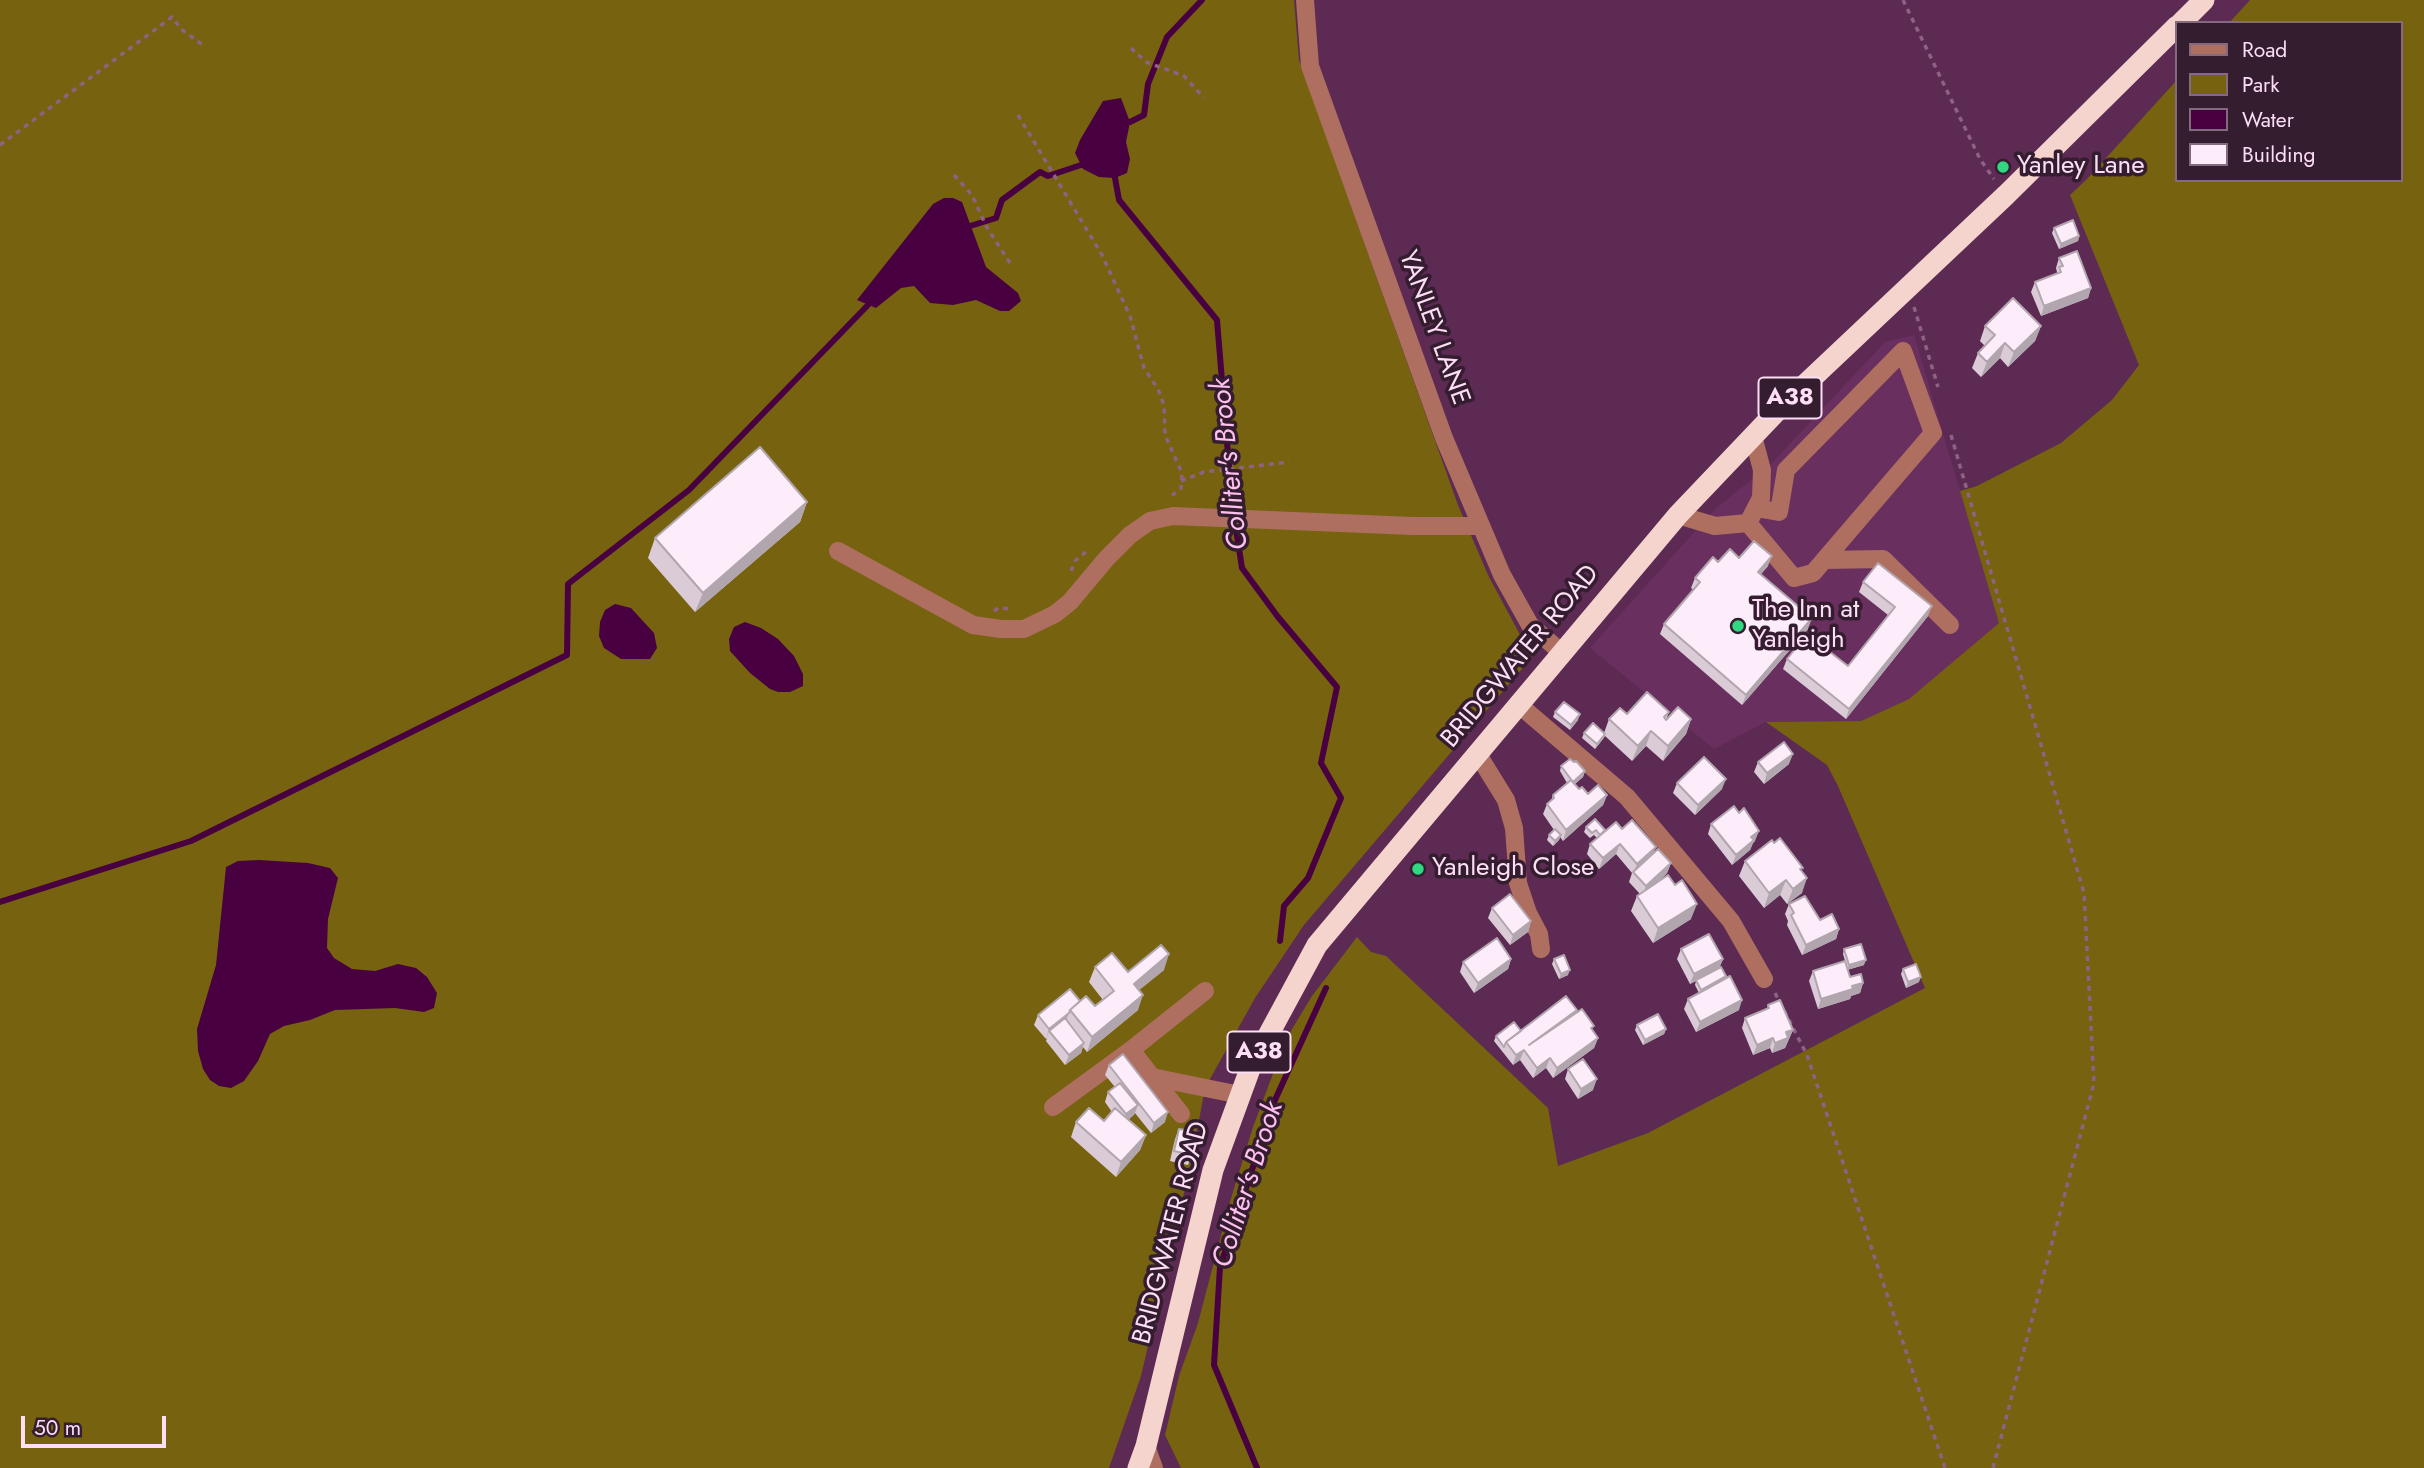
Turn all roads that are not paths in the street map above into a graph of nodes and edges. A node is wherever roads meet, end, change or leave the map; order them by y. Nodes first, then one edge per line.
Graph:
1 (1305, 0) edge
2 (2204, 0) edge
3 (2182, 21) edge
4 (2176, 27) edge
5 (1753, 436) junction
6 (1678, 515) junction
7 (1752, 515) junction
8 (1480, 526) junction
9 (838, 551) dead end
10 (1824, 560) junction
11 (1950, 625) dead end
12 (1561, 652) junction
13 (1518, 704) junction
14 (1477, 753) junction
15 (1541, 949) dead end
16 (1764, 979) road end
17 (1205, 991) dead end
18 (1131, 1050) junction
19 (1152, 1077) junction
20 (1240, 1095) junction
21 (1053, 1107) dead end
22 (1181, 1114) dead end
23 (1146, 1446) junction
24 (1138, 1468) edge
25 (1154, 1468) edge

1 - 8 street, YANLEY LANE
2 - 3 highway, BRIDGWATER ROAD / A38
4 - 5 highway, BRIDGWATER ROAD / A38
5 - 6 highway, BRIDGWATER ROAD / A38
5 - 7 street
6 - 7 street
6 - 12 highway, BRIDGWATER ROAD / A38
7 - 10 street
7 - 10 street
8 - 9 street
8 - 12 street, YANLEY LANE
10 - 11 street
12 - 13 highway, BRIDGWATER ROAD / A38
13 - 14 highway, BRIDGWATER ROAD / A38
13 - 16 street
14 - 15 street
14 - 20 highway, BRIDGWATER ROAD / A38
17 - 18 street
18 - 19 street
18 - 21 street
19 - 20 street
19 - 22 street
20 - 23 highway, BRIDGWATER ROAD / A38
23 - 24 highway, BRIDGWATER ROAD / A38
23 - 25 street

